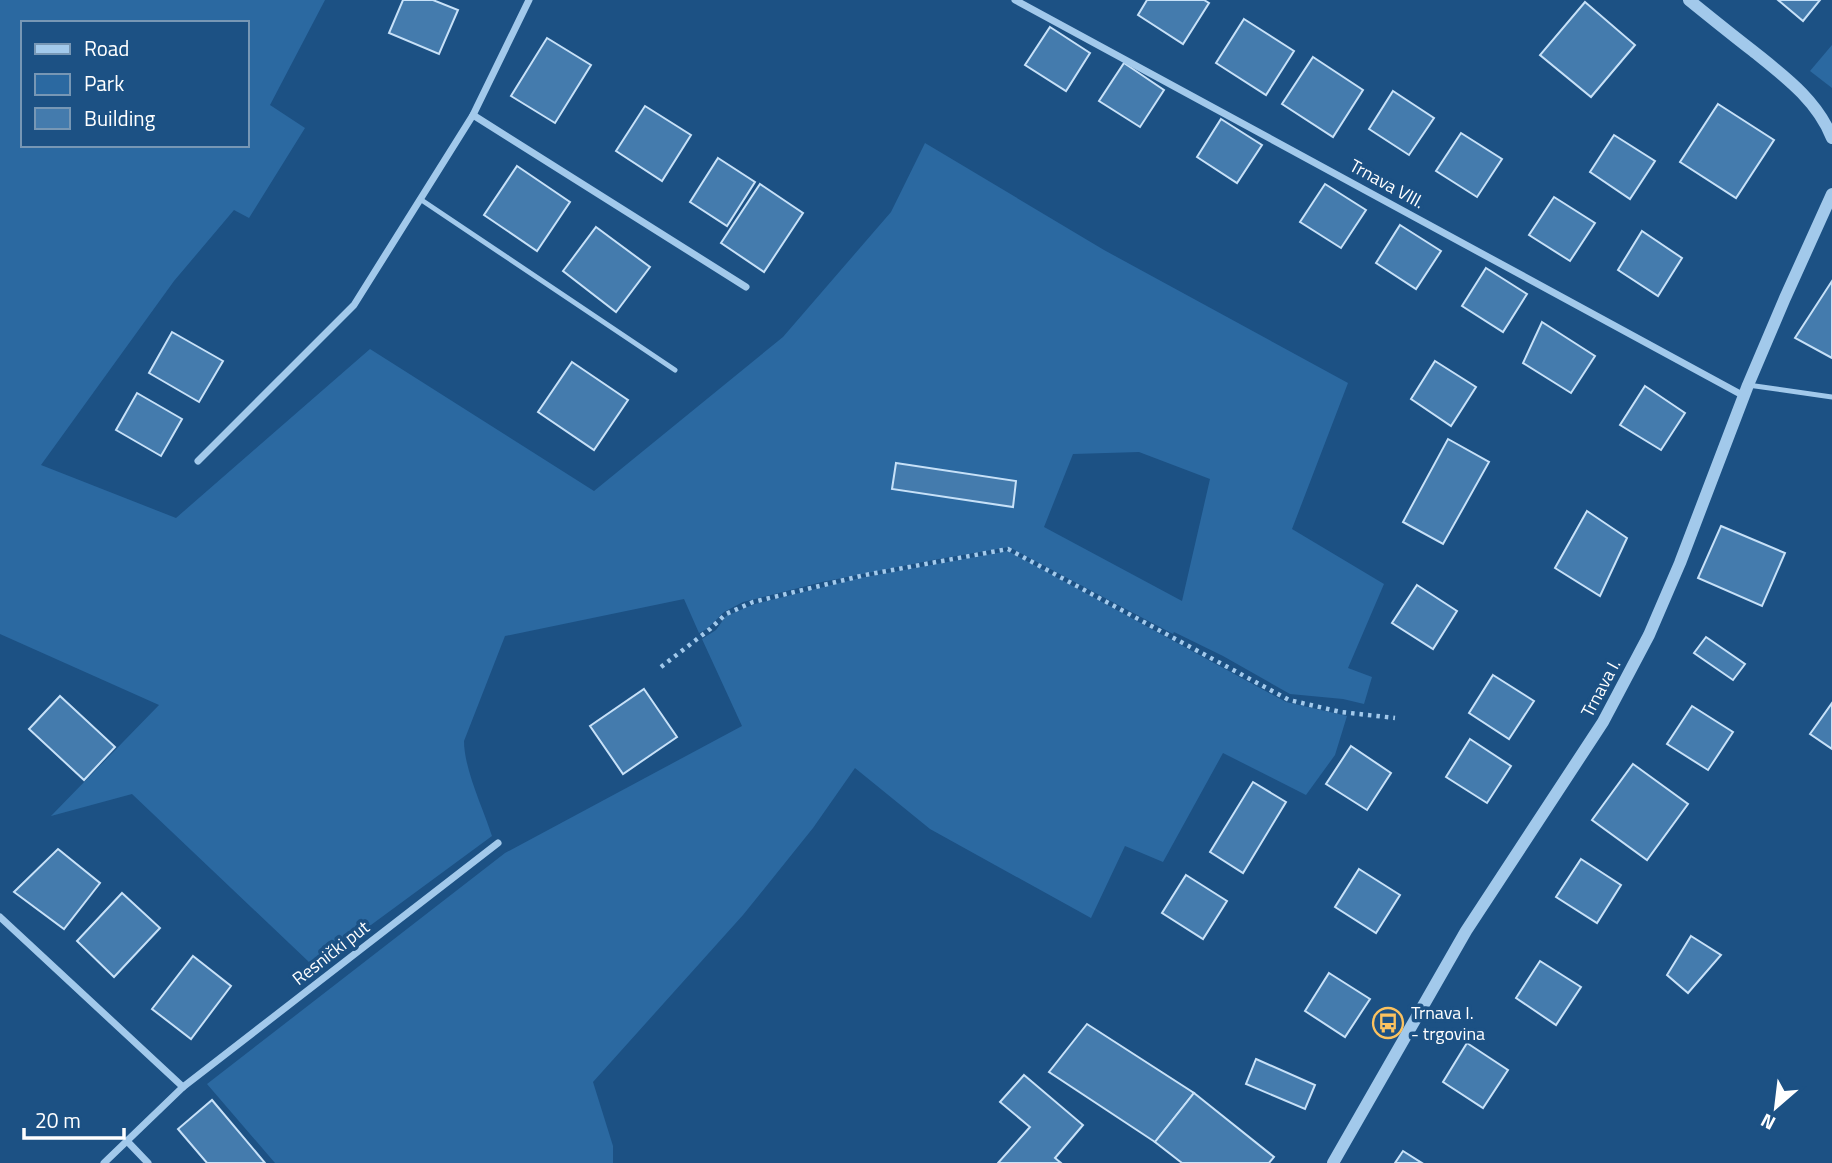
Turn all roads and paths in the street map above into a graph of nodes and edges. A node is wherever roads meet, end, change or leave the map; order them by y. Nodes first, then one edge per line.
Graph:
1 (529, 0) edge
2 (1015, 0) edge
3 (1689, 0) edge
4 (473, 115) junction
5 (1832, 138) edge
6 (1832, 194) edge
7 (420, 199) junction
8 (746, 287) dead end
9 (675, 370) dead end
10 (1746, 391) junction
11 (1832, 397) edge
12 (198, 461) dead end
13 (661, 667) dead end
14 (1395, 718) dead end
15 (498, 843) dead end
16 (0, 916) edge
17 (183, 1087) junction
18 (127, 1141) junction
19 (104, 1163) edge
20 (148, 1163) edge
21 (1333, 1163) edge

1 - 4 street
2 - 10 street, Trnava VIII.
3 - 5 street
4 - 7 street
4 - 8 street
6 - 10 street, Trnava I.
7 - 9 lane
7 - 12 street
10 - 11 lane
10 - 21 street, Trnava I.
13 - 14 path
15 - 17 street, Resnički put
16 - 17 street
17 - 18 street, Resnički put
18 - 19 street, Resnički put
18 - 20 street

